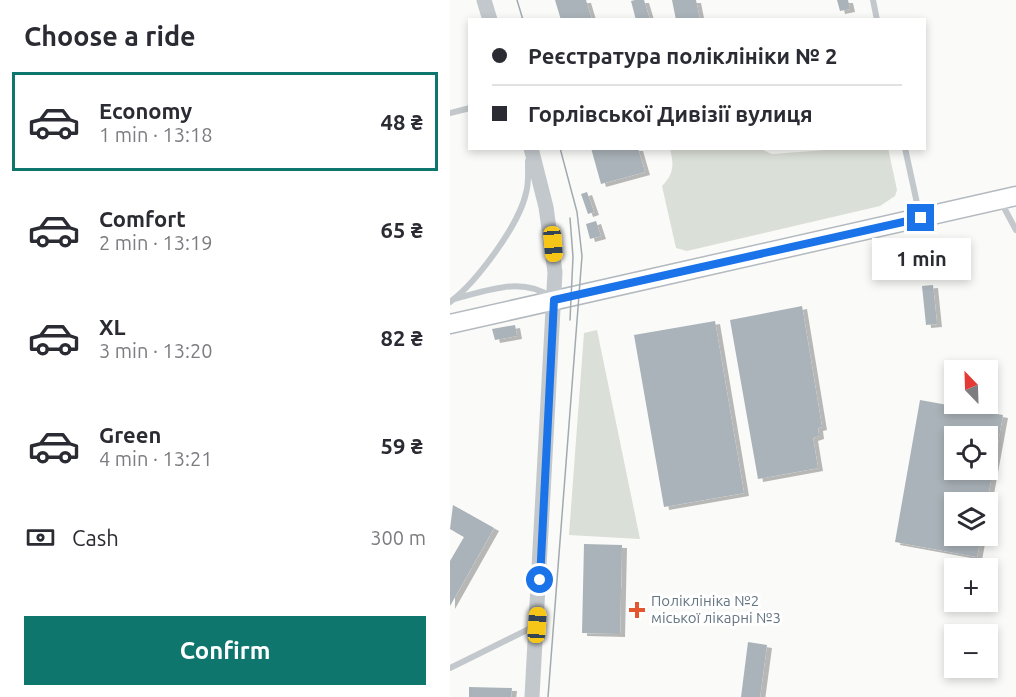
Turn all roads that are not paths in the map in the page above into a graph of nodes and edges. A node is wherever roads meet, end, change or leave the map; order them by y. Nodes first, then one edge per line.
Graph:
1 (484, 0) edge
2 (873, 0) edge
3 (489, 18) edge
4 (877, 18) edge
5 (468, 108) edge
6 (450, 113) edge
7 (530, 150) edge
8 (531, 150) edge
9 (905, 150) edge
10 (1008, 198) edge
11 (921, 218) junction
12 (1016, 230) edge
13 (452, 300) edge
14 (554, 300) junction
15 (450, 324) edge
16 (537, 625) junction
17 (450, 668) edge
18 (532, 697) edge

1 - 3 street
2 - 4 lane
5 - 6 lane
7 - 13 lane
8 - 14 street
9 - 11 lane
10 - 11 main road
10 - 12 lane
11 - 14 main road
13 - 14 lane
14 - 15 main road
14 - 16 street
16 - 17 lane
16 - 18 street

